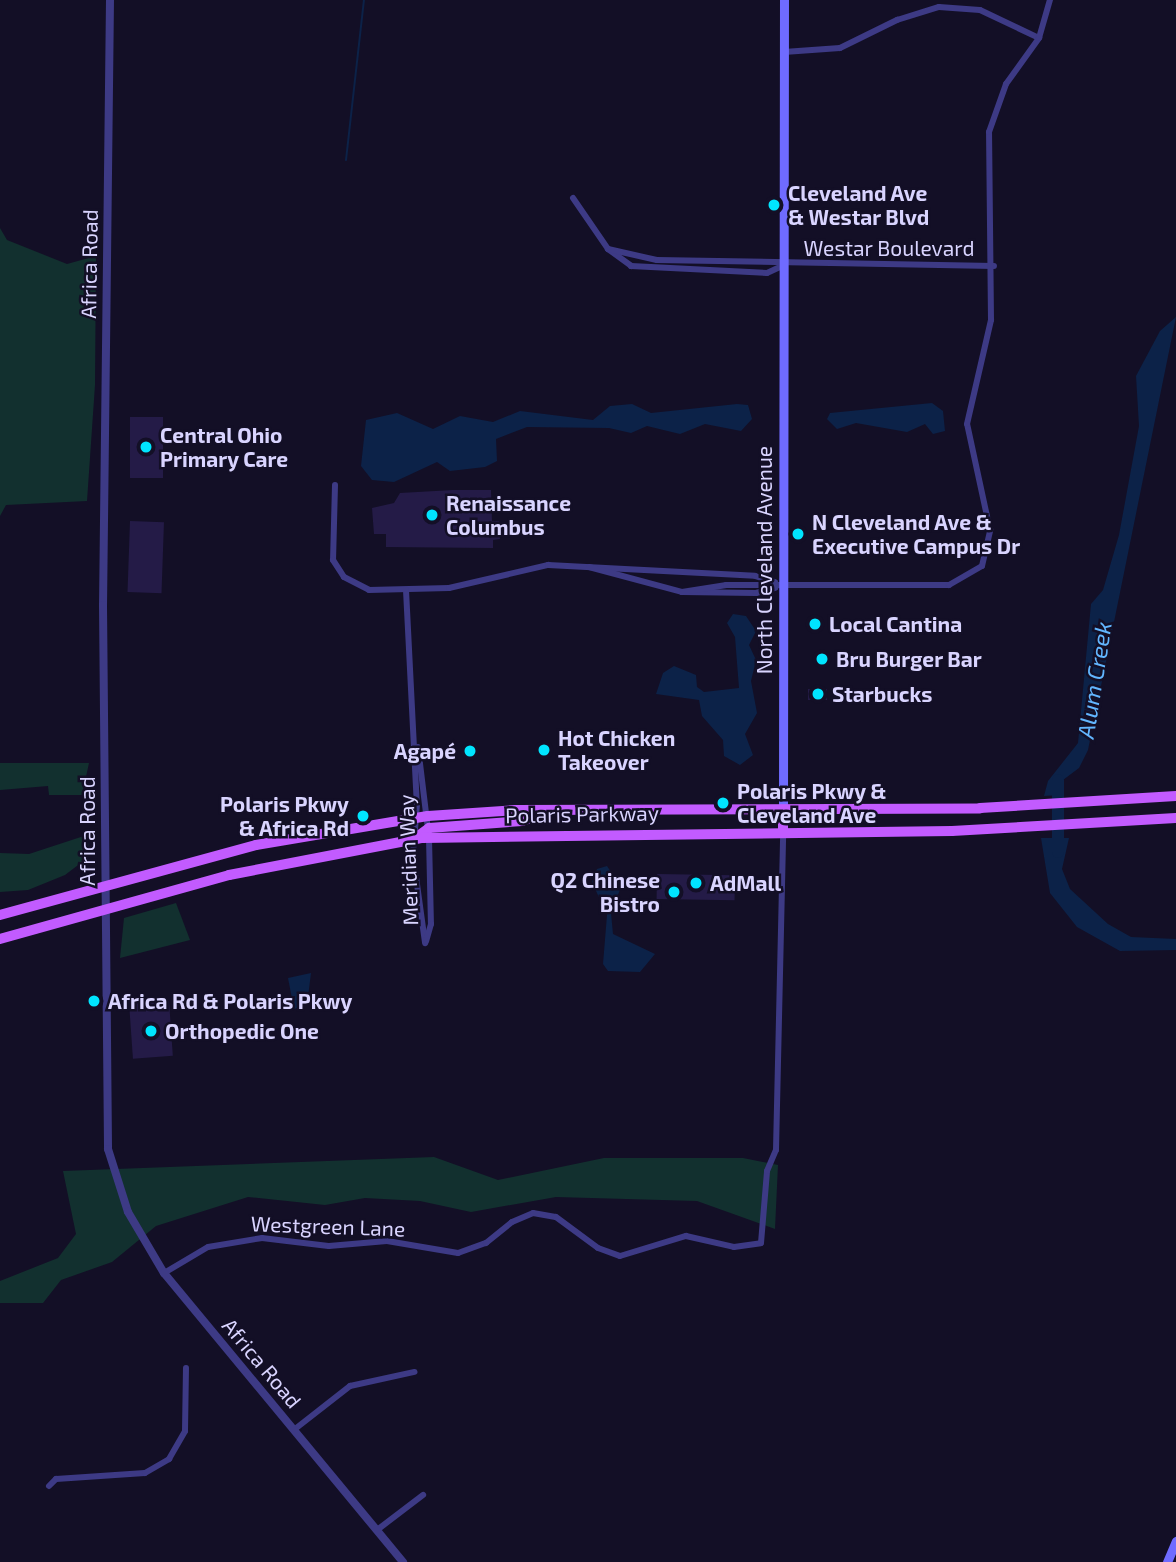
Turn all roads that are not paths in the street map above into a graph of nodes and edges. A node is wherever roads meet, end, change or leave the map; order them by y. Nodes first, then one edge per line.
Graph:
1 (110, 0) edge
2 (784, 0) edge
3 (1050, 0) edge
4 (1039, 38) junction
5 (784, 52) junction
6 (573, 198) dead end
7 (608, 249) junction
8 (784, 265) junction
9 (994, 266) junction
10 (335, 485) dead end
11 (589, 567) junction
12 (783, 585) junction
13 (407, 590) junction
14 (413, 732) junction
15 (1176, 796) edge
16 (551, 810) junction
17 (783, 810) junction
18 (428, 816) junction
19 (412, 818) junction
20 (1176, 818) edge
21 (429, 833) junction
22 (783, 833) junction
23 (414, 839) junction
24 (105, 886) junction
25 (105, 910) junction
26 (0, 915) edge
27 (0, 939) edge
28 (776, 1120) joint
29 (164, 1273) junction
30 (186, 1368) dead end
31 (414, 1372) dead end
32 (295, 1429) junction
33 (49, 1486) dead end
34 (424, 1495) dead end
35 (377, 1530) junction
36 (1176, 1541) edge
37 (403, 1562) edge
38 (1167, 1562) edge

1 - 24 street, Africa Road
2 - 5 main road, North Cleveland Avenue
3 - 4 street
4 - 5 street
4 - 9 street
5 - 8 main road, North Cleveland Avenue
6 - 7 street, Westar Boulevard
7 - 8 street, Westar Boulevard
7 - 8 street, Westar Boulevard
8 - 9 street, Westar Boulevard
8 - 12 main road, North Cleveland Avenue
9 - 12 street
10 - 13 street
11 - 12 street
11 - 12 street
11 - 13 street
12 - 17 main road, North Cleveland Avenue
13 - 14 street, Meridian Way
14 - 18 street, Meridian Way
14 - 19 street, Meridian Way
15 - 17 main road, Polaris Parkway
16 - 17 main road, Polaris Parkway
16 - 18 main road, Polaris Parkway
16 - 21 main road
17 - 22 main road, North Cleveland Avenue
18 - 19 main road, Polaris Parkway
18 - 21 street, Meridian Way
19 - 23 street, Meridian Way
19 - 24 main road, Polaris Parkway
20 - 22 main road, Polaris Parkway
21 - 22 main road, Polaris Parkway
21 - 23 main road
21 - 23 street, Meridian Way
22 - 28 street, North Cleveland Avenue
23 - 25 main road
24 - 25 street, Africa Road
24 - 26 main road, Polaris Parkway
25 - 27 main road
25 - 29 street, Africa Road
28 - 29 street, Westgreen Lane
29 - 32 street, Africa Road
30 - 33 street
31 - 32 street
32 - 35 street, Africa Road
34 - 35 street
35 - 37 street, Africa Road
36 - 38 main road

